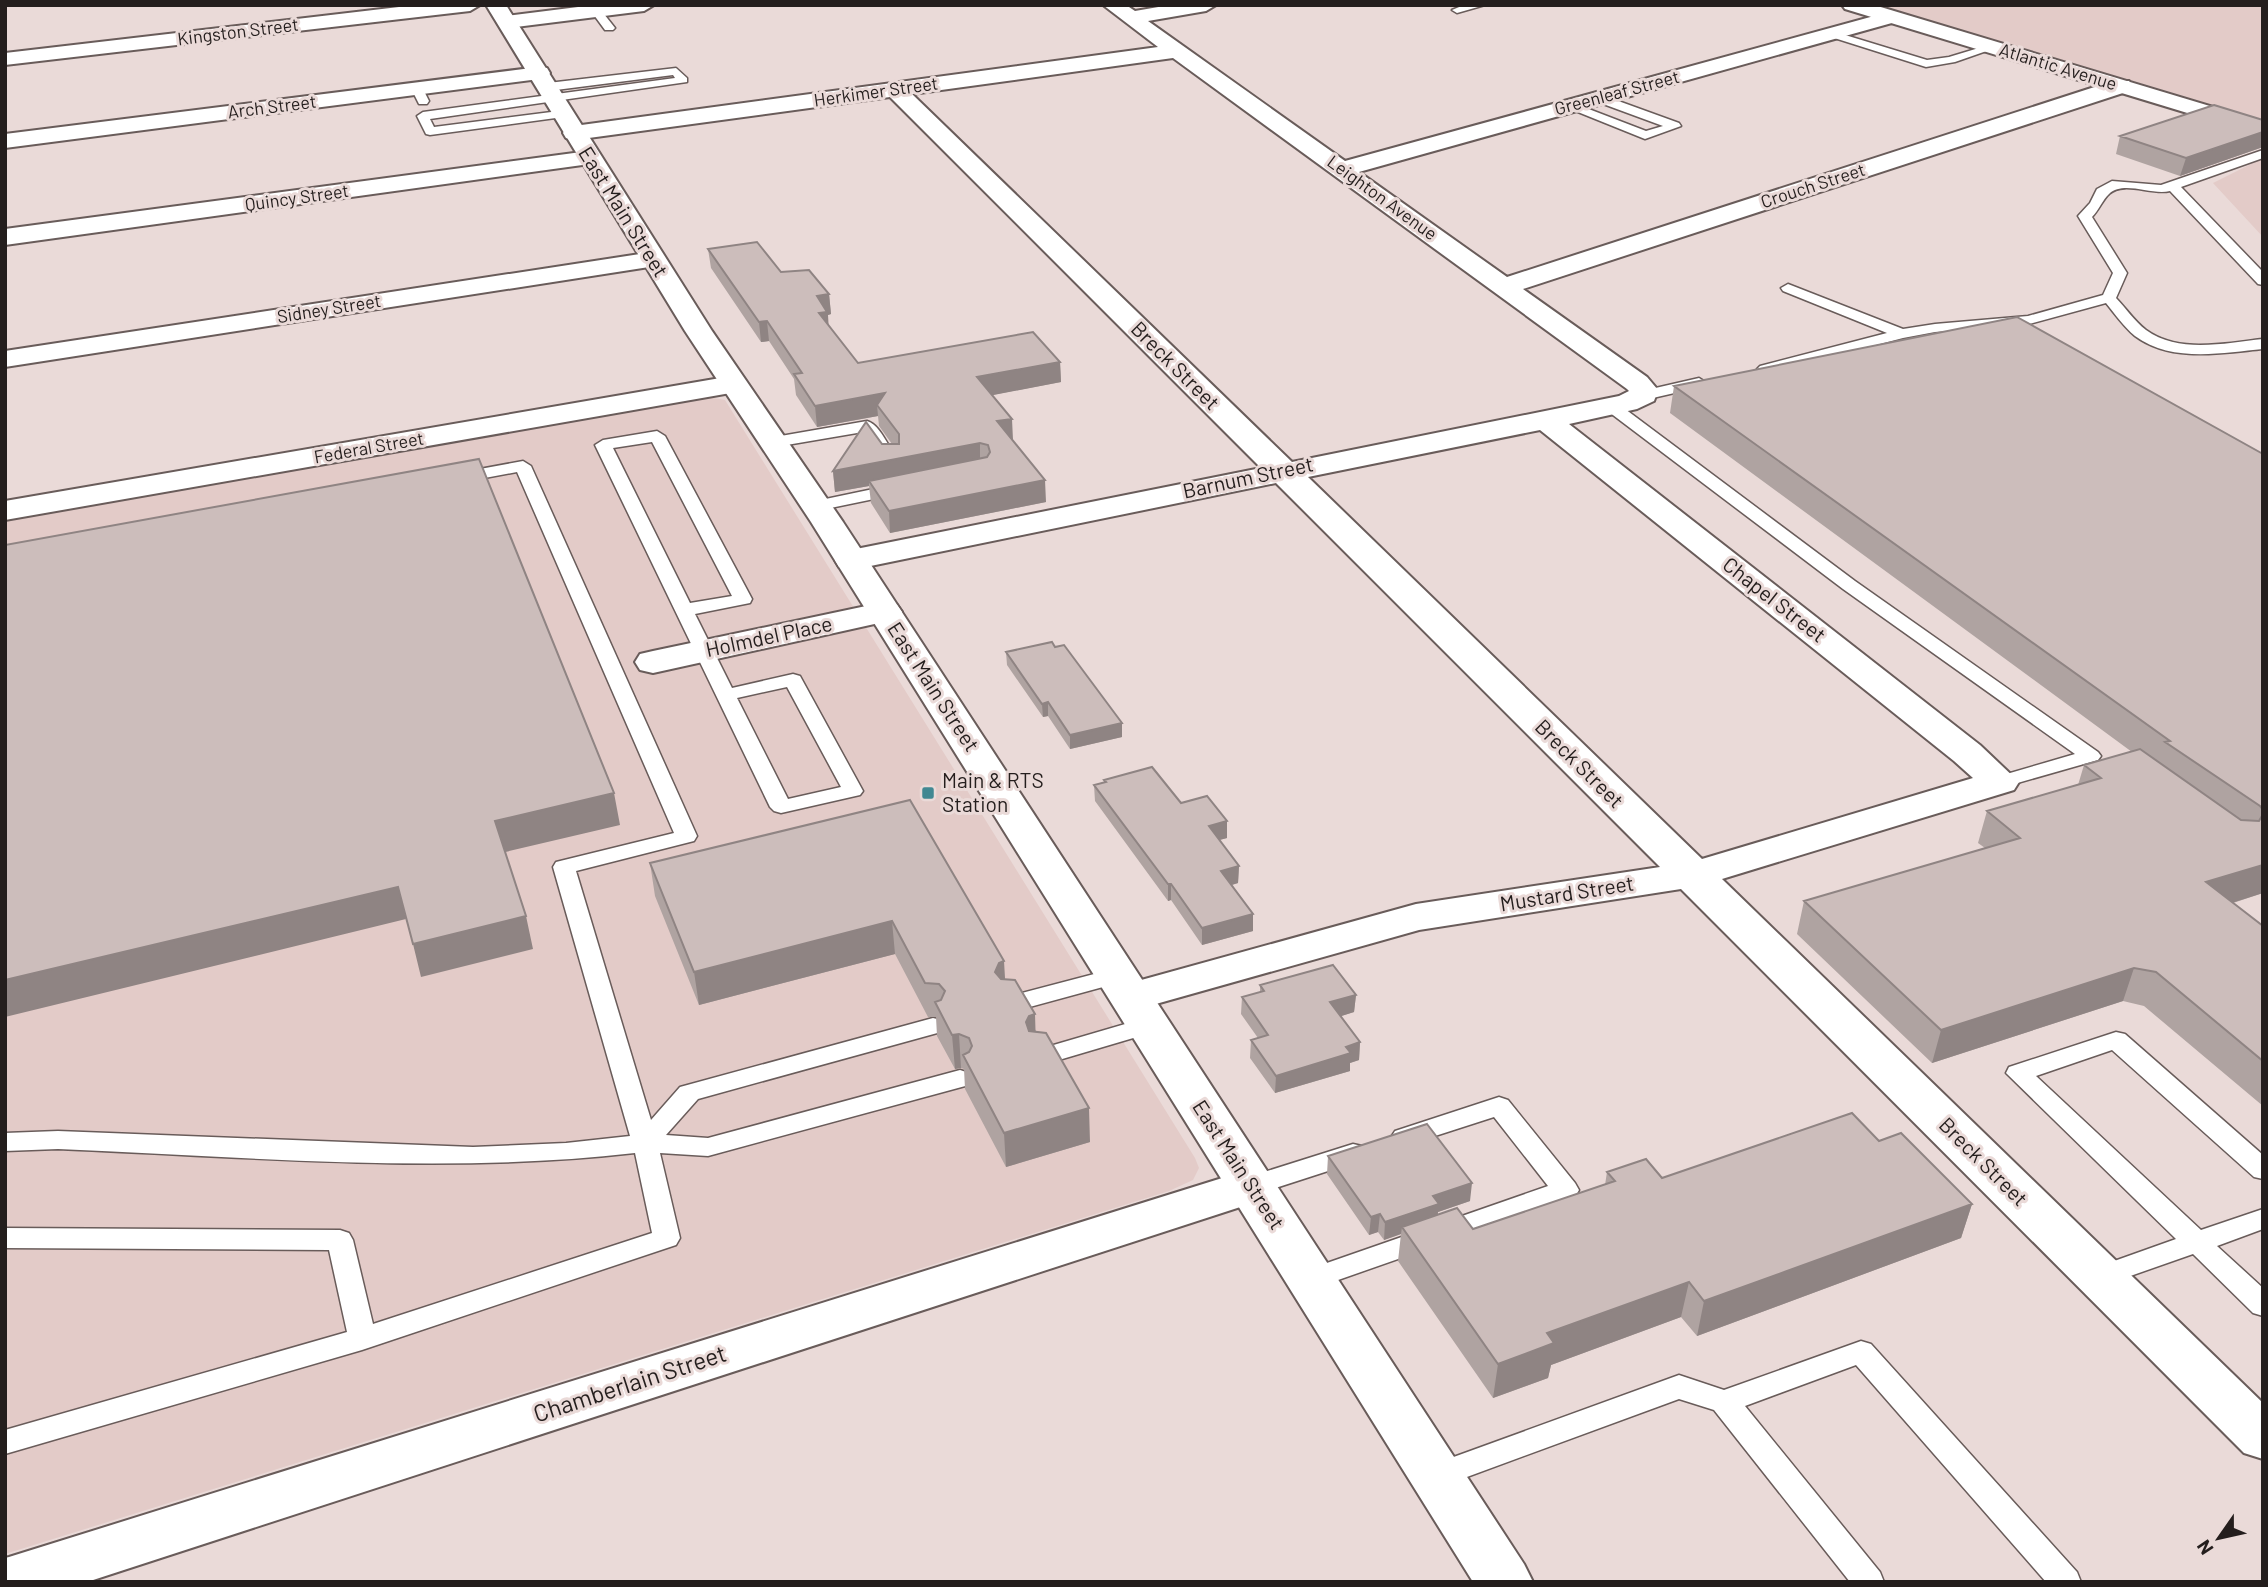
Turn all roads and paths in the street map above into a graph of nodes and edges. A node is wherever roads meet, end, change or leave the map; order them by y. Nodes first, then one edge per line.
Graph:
1 (470, 5) edge
2 (643, 5) edge
3 (1114, 5) edge
4 (1206, 5) edge
5 (1480, 5) edge
6 (1852, 5) edge
7 (1457, 10) dead end
8 (596, 11) junction
9 (501, 14) edge
10 (1892, 17) junction
11 (1131, 18) junction
12 (609, 28) dead end
13 (1832, 34) junction
14 (1992, 47) junction
15 (1177, 51) junction
16 (5, 59) edge
17 (2121, 86) junction
18 (895, 89) junction
19 (1599, 98) junction
20 (555, 100) junction
21 (1569, 106) junction
22 (2263, 129) edge
23 (5, 141) edge
24 (2263, 154) edge
25 (589, 158) junction
26 (1342, 169) junction
27 (2173, 186) junction
28 (5, 237) edge
29 (653, 260) junction
30 (2263, 281) edge
31 (1505, 286) junction
32 (1788, 288) dead end
33 (2109, 298) junction
34 (1902, 334) junction
35 (2263, 344) edge
36 (5, 359) edge
37 (1746, 373) edge
38 (1720, 379) edge
39 (732, 385) junction
40 (1644, 395) junction
41 (1611, 406) junction
42 (1545, 419) junction
43 (769, 443) junction
44 (892, 460) edge
45 (1282, 471) junction
46 (441, 481) edge
47 (918, 485) edge
48 (816, 506) junction
49 (5, 511) edge
50 (851, 560) junction
51 (684, 610) junction
52 (885, 612) junction
53 (704, 651) junction
54 (634, 666) junction
55 (725, 695) junction
56 (2091, 756) junction
57 (2116, 763) edge
58 (2000, 782) junction
59 (1691, 875) junction
60 (1132, 1000) junction
61 (1011, 1004) edge
62 (933, 1026) dead end
63 (1042, 1057) edge
64 (960, 1079) dead end
65 (5, 1142) edge
66 (645, 1143) junction
67 (2263, 1170) edge
68 (1251, 1185) junction
69 (2263, 1219) edge
70 (5, 1238) edge
71 (2197, 1242) junction
72 (2099, 1276) junction
73 (1311, 1279) junction
74 (2263, 1304) edge
75 (362, 1339) junction
76 (1724, 1402) junction
77 (2263, 1437) edge
78 (5, 1443) edge
79 (1437, 1476) junction
80 (9, 1582) edge
81 (1504, 1582) edge
82 (1869, 1582) edge
83 (2066, 1582) edge

1 - 16 street, Kingston Street
2 - 8 street
3 - 11 street, Leighton Avenue
4 - 11 street
5 - 7 lane
6 - 10 street, Atlantic Avenue
8 - 9 street
8 - 12 lane
9 - 20 street, East Main Street
10 - 13 street, Greenleaf Street
10 - 14 street, Atlantic Avenue
11 - 15 street, Leighton Avenue
13 - 14 lane
13 - 19 street, Greenleaf Street
14 - 17 street, Atlantic Avenue
15 - 18 street, Herkimer Street
15 - 26 street, Leighton Avenue
17 - 22 street, Atlantic Avenue
17 - 31 street, Crouch Street
18 - 20 street, Herkimer Street
18 - 45 street, Breck Street
19 - 21 street, Greenleaf Street
19 - 21 lane
20 - 20 lane
20 - 20 lane
20 - 23 street, Arch Street
20 - 25 street, East Main Street
21 - 26 street, Greenleaf Street
24 - 27 lane
25 - 28 street, Quincy Street
25 - 29 street, East Main Street
26 - 31 street, Leighton Avenue
27 - 30 lane
27 - 33 lane
29 - 36 street, Sidney Street
29 - 39 street, East Main Street
31 - 40 street, Leighton Avenue
32 - 34 lane
33 - 34 lane
33 - 35 lane
34 - 37 lane
38 - 40 lane
39 - 43 street, East Main Street
39 - 49 street, Federal Street
40 - 41 street, Barnum Street
41 - 42 street, Barnum Street
41 - 56 lane
42 - 45 street, Barnum Street
42 - 58 street, Chapel Street
43 - 44 lane
43 - 48 street, East Main Street
45 - 50 street, Barnum Street
45 - 59 street, Breck Street
46 - 54 lane
47 - 48 lane
48 - 50 street, East Main Street
50 - 52 street, East Main Street
51 - 51 lane
51 - 53 lane
52 - 53 street, Holmdel Place
52 - 60 street, East Main Street
53 - 54 street, Holmdel Place
53 - 55 lane
54 - 66 lane
55 - 55 lane
56 - 57 lane
56 - 58 lane
58 - 59 street, Mustard Street
59 - 60 street, Mustard Street
59 - 72 street, Breck Street
60 - 61 lane
60 - 63 lane
60 - 68 street, East Main Street
62 - 66 lane
64 - 66 lane
65 - 66 lane
66 - 75 lane
67 - 71 lane
68 - 73 street, East Main Street
68 - 73 lane
68 - 80 street, Chamberlain Street
69 - 71 lane
70 - 75 lane
71 - 72 lane
71 - 74 lane
72 - 77 street, Breck Street
73 - 79 street, East Main Street
75 - 78 lane
76 - 79 lane
76 - 82 lane
76 - 83 lane
79 - 81 street, East Main Street

